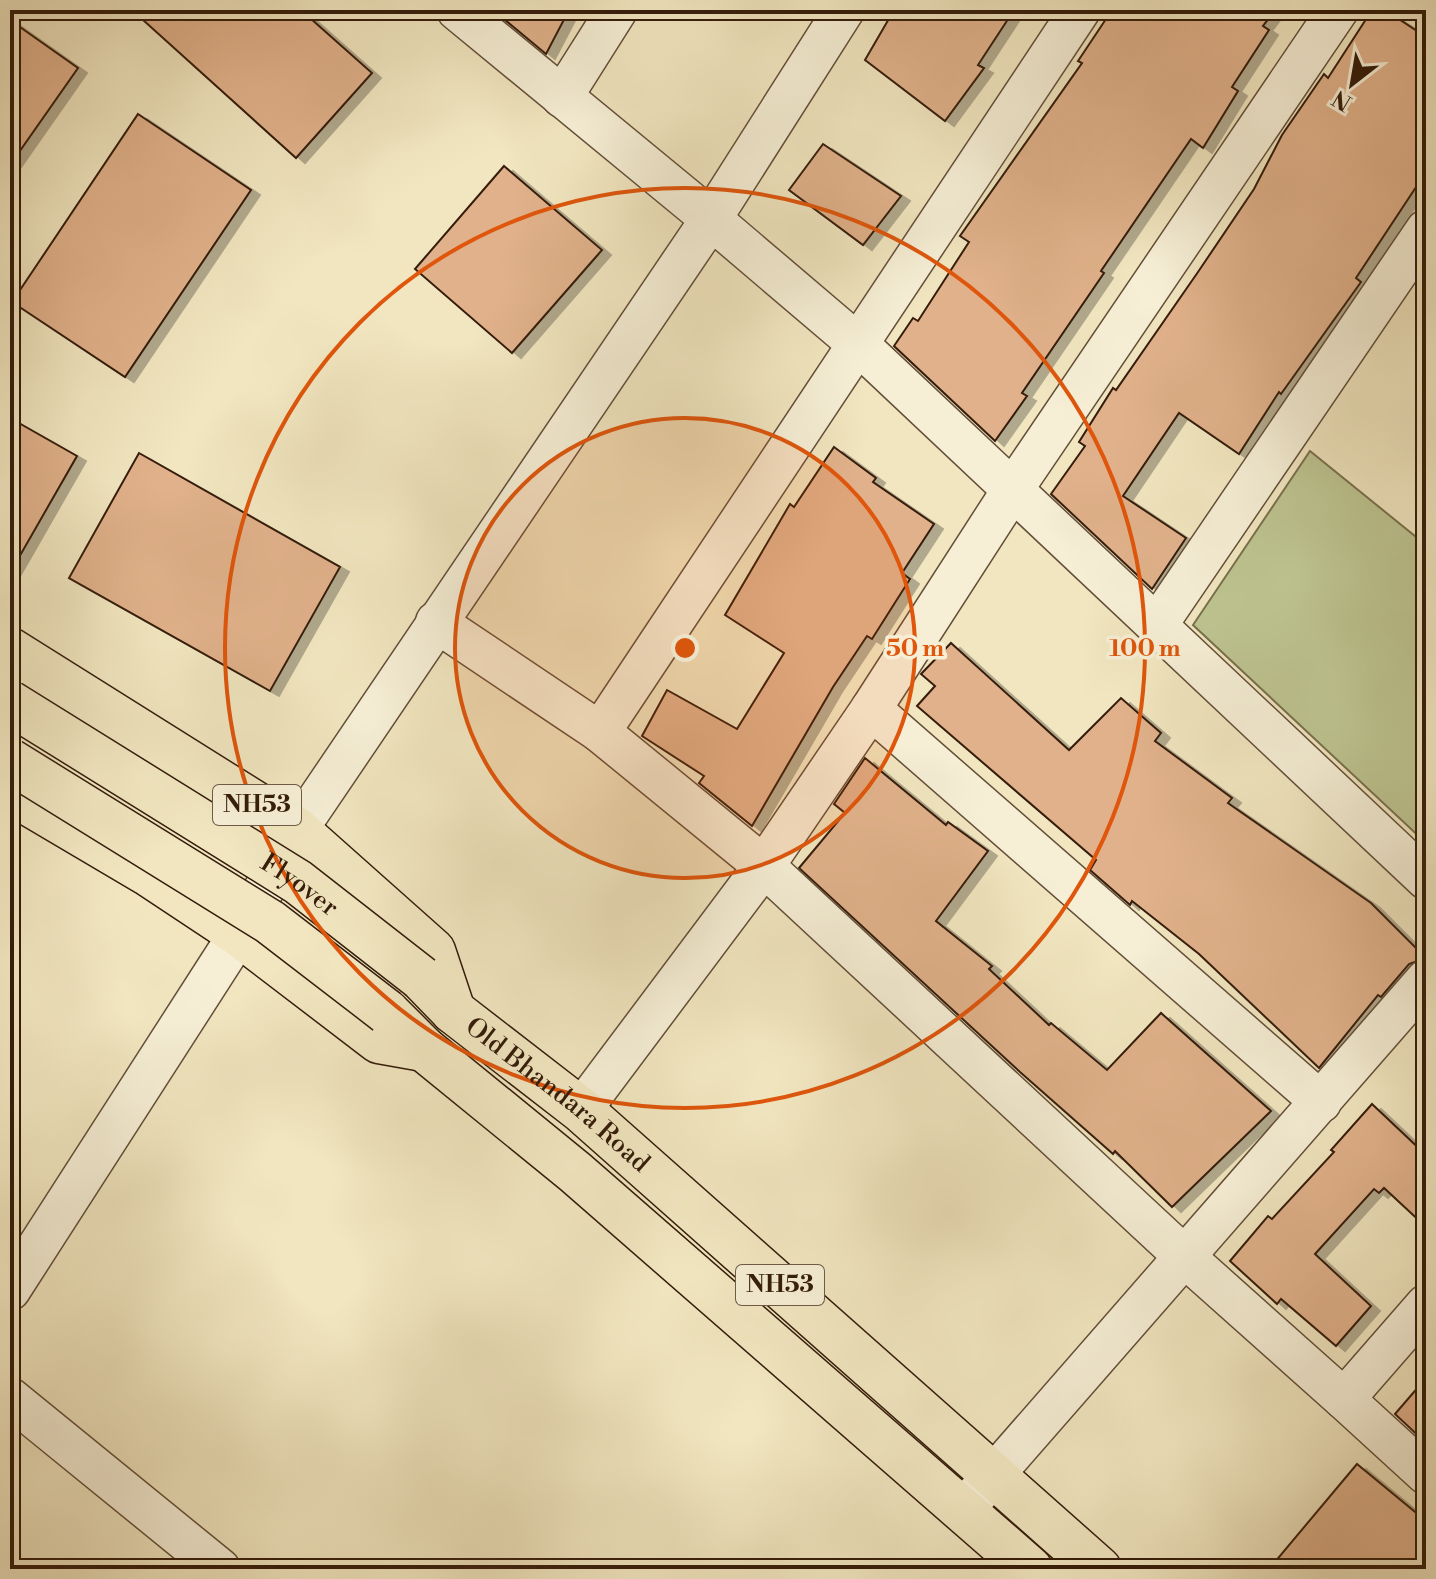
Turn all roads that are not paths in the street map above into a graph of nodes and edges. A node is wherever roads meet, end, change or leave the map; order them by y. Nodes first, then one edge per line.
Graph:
1 (457, 10) edge
2 (617, 10) edge
3 (844, 10) edge
4 (1080, 10) edge
5 (1338, 10) edge
6 (562, 97) junction
7 (711, 219) junction
8 (1426, 230) edge
9 (859, 345) junction
10 (1013, 489) junction
11 (436, 622) junction
12 (1157, 625) junction
13 (10, 650) edge
14 (10, 703) edge
15 (871, 709) junction
16 (600, 732) junction
17 (10, 761) edge
18 (10, 792) edge
19 (297, 830) junction
20 (764, 866) junction
21 (1426, 879) edge
22 (239, 934) junction
23 (1426, 980) edge
24 (453, 1011) junction
25 (424, 1049) junction
26 (1321, 1102) junction
27 (581, 1110) junction
28 (1186, 1258) junction
29 (10, 1290) edge
30 (1426, 1305) edge
31 (10, 1398) edge
32 (1344, 1399) junction
33 (1426, 1474) edge
34 (993, 1477) junction
35 (963, 1510) junction
36 (220, 1569) edge
37 (1030, 1569) edge
38 (1099, 1569) edge

1 - 6 street
2 - 6 street
3 - 7 street
4 - 9 street
5 - 10 street
6 - 7 street
7 - 9 street
7 - 11 street
8 - 12 street
9 - 10 street
9 - 16 street
10 - 12 street
10 - 15 street
11 - 16 street
11 - 19 street
12 - 21 street
13 - 19 main road, Old Bhandara Road / NH53
14 - 24 main road, Flyover, bridge
15 - 20 street
15 - 26 street
16 - 20 street
17 - 25 main road, Flyover / NH53, bridge
18 - 22 main road, NH53
19 - 22 street
19 - 24 main road, Old Bhandara Road / NH53
20 - 27 street
20 - 28 street
22 - 25 main road, NH53
22 - 29 street
23 - 26 street
24 - 27 main road, Old Bhandara Road / NH53
25 - 35 main road, NH53
26 - 28 street
27 - 34 main road, Old Bhandara Road / NH53
28 - 32 street
28 - 34 street
30 - 32 street
31 - 36 street
32 - 33 street
34 - 35 street
34 - 38 main road, Old Bhandara Road / NH53
35 - 37 main road, NH53

